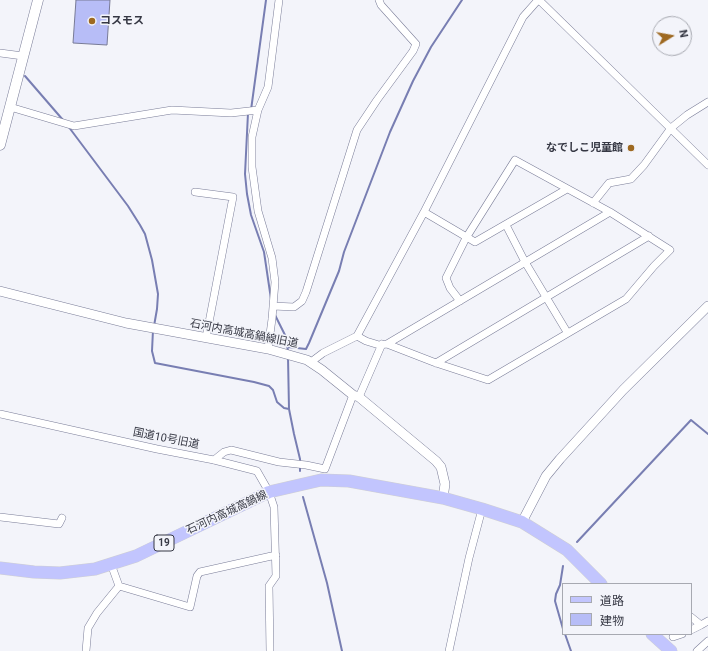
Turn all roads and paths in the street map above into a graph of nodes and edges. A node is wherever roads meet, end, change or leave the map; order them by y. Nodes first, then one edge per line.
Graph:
1 (38, 0) edge
2 (279, 0) edge
3 (379, 0) edge
4 (539, 0) edge
5 (0, 53) edge
6 (23, 56) junction
7 (708, 102) edge
8 (10, 106) junction
9 (258, 110) junction
10 (670, 128) junction
11 (0, 145) edge
12 (708, 165) edge
13 (567, 189) junction
14 (194, 192) dead end
15 (593, 204) junction
16 (424, 212) junction
17 (610, 212) junction
18 (506, 224) junction
19 (649, 236) junction
20 (466, 238) junction
21 (525, 262) junction
22 (0, 291) edge
23 (547, 297) junction
24 (460, 301) junction
25 (273, 306) junction
26 (708, 306) edge
27 (567, 332) junction
28 (357, 336) junction
29 (206, 338) junction
30 (384, 344) junction
31 (268, 349) junction
32 (311, 362) junction
33 (436, 363) junction
34 (356, 396) junction
35 (0, 414) edge
36 (214, 460) junction
37 (269, 492) junction
38 (444, 498) junction
39 (482, 509) junction
40 (0, 517) edge
41 (62, 518) dead end
42 (522, 522) junction
43 (276, 555) junction
44 (111, 564) junction
45 (0, 568) edge
46 (601, 583) edge
47 (119, 586) junction
48 (692, 618) edge
49 (708, 621) edge
50 (701, 625) junction
51 (692, 630) edge
52 (653, 635) edge
53 (679, 635) edge
54 (673, 637) dead end
55 (708, 641) edge
56 (86, 651) edge
57 (270, 651) edge
58 (449, 651) edge
59 (671, 651) edge
60 (697, 651) edge

1 - 6 main road
2 - 9 street
3 - 25 street
4 - 10 street
4 - 16 street
5 - 6 street
6 - 8 main road
7 - 10 street
8 - 9 street
8 - 11 main road
9 - 25 street
10 - 12 street
10 - 15 street
13 - 15 street
13 - 18 street
13 - 20 street
14 - 29 street
15 - 17 street
16 - 20 street
16 - 28 street
17 - 19 street
17 - 21 street
18 - 20 street
18 - 21 street
19 - 23 street
19 - 27 street
20 - 24 street
21 - 23 street
21 - 24 street
22 - 29 street, 石河内高城高鍋線旧道
23 - 27 street
23 - 33 street
24 - 30 street
25 - 31 street
26 - 42 street
27 - 33 street
28 - 30 street
28 - 32 street
29 - 31 street, 石河内高城高鍋線旧道
30 - 33 street
30 - 34 street
31 - 32 street, 石河内高城高鍋線旧道
32 - 34 street, 石河内高城高鍋線旧道
34 - 36 street
34 - 38 street, 石河内高城高鍋線旧道
35 - 36 street, 国道10号旧道
36 - 37 street, 国道10号旧道
37 - 38 main road, 石河内高城高鍋線 / 19
37 - 43 street, 国道10号旧道
37 - 44 main road, 石河内高城高鍋線 / 19
38 - 39 main road, 石河内高城高鍋線 / 19
39 - 42 main road, 石河内高城高鍋線 / 19
39 - 58 street
40 - 41 street
42 - 46 main road, 石河内高城高鍋線 / 19
43 - 47 street
43 - 57 street, 国道10号旧道
44 - 45 main road, 石河内高城高鍋線 / 19
44 - 47 street
47 - 56 street
48 - 50 street
49 - 50 street
50 - 51 street
52 - 59 main road
53 - 54 street
55 - 60 street

